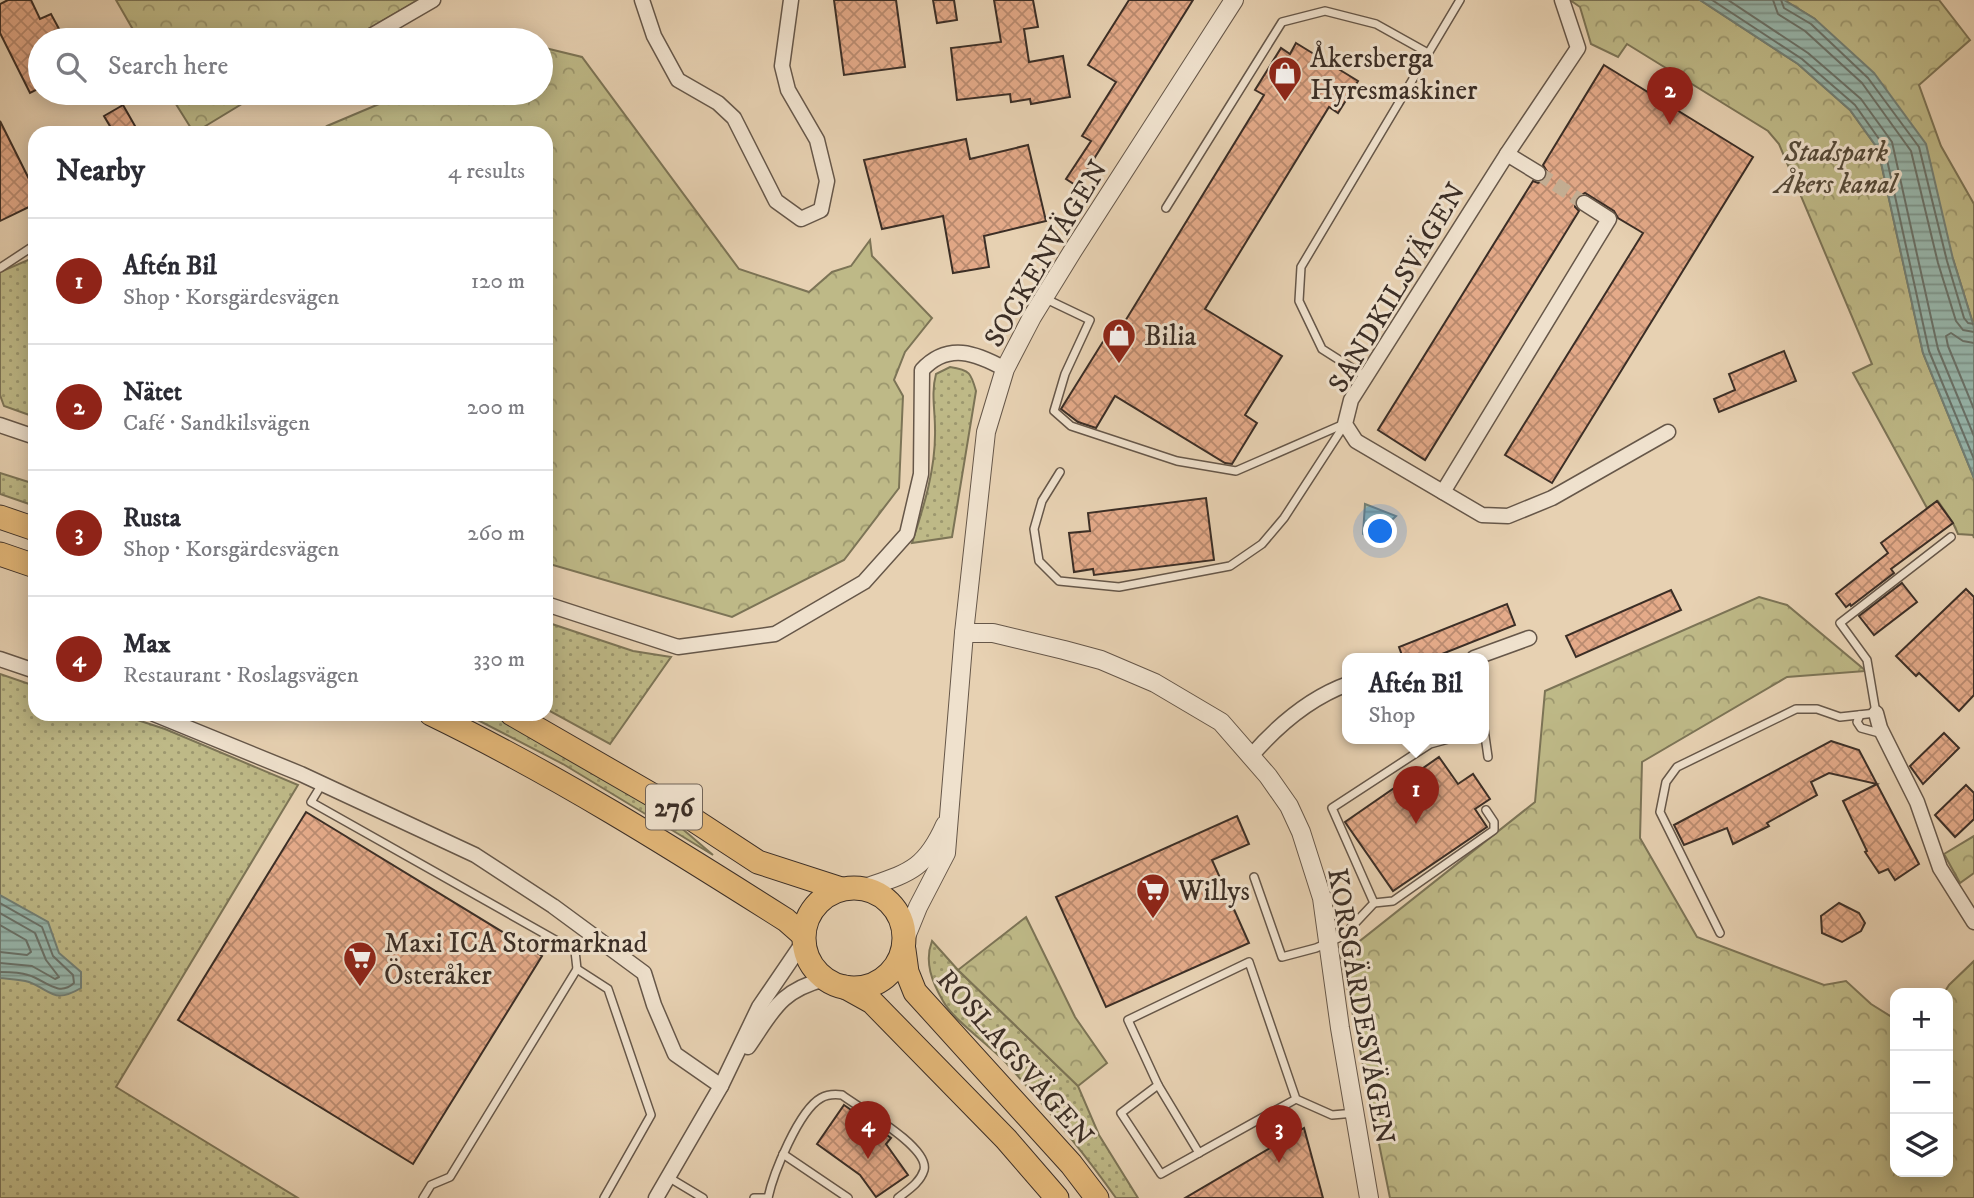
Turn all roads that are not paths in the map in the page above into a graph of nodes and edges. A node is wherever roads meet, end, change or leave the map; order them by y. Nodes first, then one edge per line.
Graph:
1 (433, 0) edge
2 (642, 0) edge
3 (791, 0) edge
4 (1234, 0) edge
5 (1460, 0) edge
6 (1562, 0) edge
7 (385, 28) edge
8 (1428, 53) junction
9 (1507, 154) junction
10 (1538, 173) tunnel mouth
11 (1584, 203) tunnel mouth
12 (1166, 208) dead end
13 (28, 250) edge
14 (0, 268) edge
15 (1044, 298) junction
16 (1005, 369) junction
17 (1366, 377) junction
18 (1345, 424) junction
19 (0, 425) edge
20 (1668, 432) dead end
21 (28, 435) edge
22 (1060, 472) dead end
23 (1443, 492) junction
24 (0, 517) edge
25 (28, 527) edge
26 (1951, 537) dead end
27 (0, 554) edge
28 (28, 564) edge
29 (553, 606) edge
30 (964, 633) junction
31 (1530, 638) dead end
32 (1488, 653) edge
33 (0, 659) edge
34 (28, 669) edge
35 (1342, 686) edge
36 (1876, 713) junction
37 (1860, 715) junction
38 (174, 721) edge
39 (444, 721) edge
40 (524, 721) edge
41 (1883, 734) junction
42 (1430, 744) edge
43 (1486, 744) edge
44 (1251, 756) junction
45 (1488, 757) dead end
46 (322, 783) junction
47 (1486, 810) dead end
48 (950, 812) junction
49 (1254, 877) dead end
50 (865, 888) junction
51 (841, 889) junction
52 (1374, 903) junction
53 (1974, 922) edge
54 (1720, 933) dead end
55 (804, 938) junction
56 (1329, 943) junction
57 (904, 944) junction
58 (576, 969) junction
59 (835, 983) junction
60 (1158, 1085) junction
61 (720, 1086) junction
62 (1296, 1099) junction
63 (1355, 1113) junction
64 (1199, 1153) junction
65 (783, 1154) junction
66 (668, 1177) junction
67 (423, 1198) edge
68 (604, 1198) edge
69 (656, 1198) edge
70 (702, 1198) edge
71 (754, 1198) edge
72 (768, 1198) edge
73 (848, 1198) edge
74 (898, 1198) edge
75 (1057, 1198) edge
76 (1097, 1198) edge
77 (1369, 1198) edge

1 - 7 street
2 - 3 street
4 - 15 street, SOCKENVÄGEN
5 - 8 lane
6 - 9 street, SANDKILSVÄGEN
8 - 12 lane
8 - 17 lane
9 - 10 street
9 - 17 street, SANDKILSVÄGEN
11 - 23 street
13 - 14 lane
15 - 16 street, SOCKENVÄGEN
15 - 18 lane
16 - 29 street
16 - 30 street, SOCKENVÄGEN
17 - 18 street, SANDKILSVÄGEN
18 - 22 lane
18 - 23 street, SANDKILSVÄGEN
19 - 21 street
20 - 23 street, SANDKILSVÄGEN
24 - 25 main road
26 - 36 lane
27 - 28 main road
30 - 44 street, KORSGÄRDESVÄGEN
30 - 48 street, SOCKENVÄGEN
31 - 32 street
33 - 34 street
35 - 44 street
36 - 37 lane
36 - 41 street
37 - 41 lane
37 - 54 lane
38 - 46 street
39 - 55 main road, 276
40 - 51 main road, 276
41 - 53 street
42 - 52 lane
43 - 45 lane
44 - 56 street, KORSGÄRDESVÄGEN
46 - 58 lane
46 - 61 street
47 - 52 lane
48 - 50 street, SOCKENVÄGEN
48 - 57 street, SOCKENVÄGEN
49 - 56 lane
50 - 51 main road
50 - 57 main road
51 - 55 main road
52 - 56 lane
55 - 59 main road
55 - 61 street
56 - 63 street, KORSGÄRDESVÄGEN
57 - 59 main road
57 - 76 main road, ROSLAGSVÄGEN
58 - 67 lane
58 - 68 lane
59 - 61 street
59 - 75 main road
60 - 62 lane
60 - 64 lane
60 - 64 lane
61 - 66 street
62 - 63 lane
62 - 64 lane
63 - 77 street, KORSGÄRDESVÄGEN
65 - 72 lane
65 - 73 lane
65 - 74 lane
66 - 69 street
66 - 70 lane
71 - 72 lane

